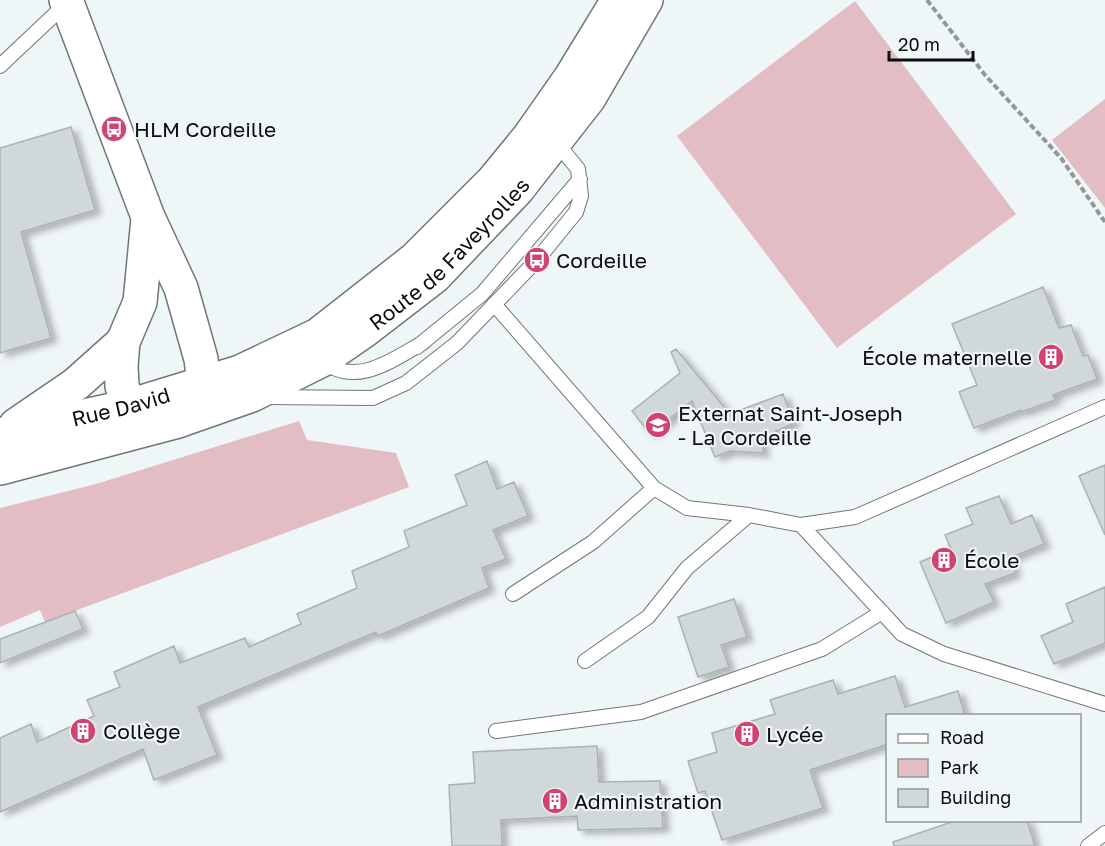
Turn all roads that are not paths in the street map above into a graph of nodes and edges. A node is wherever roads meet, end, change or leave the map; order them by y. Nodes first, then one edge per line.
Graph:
1 (618, 0) edge
2 (646, 0) edge
3 (66, 1) edge
4 (0, 66) edge
5 (552, 147) junction
6 (580, 179) junction
7 (493, 181) junction
8 (148, 217) junction
9 (494, 304) junction
10 (123, 342) junction
11 (320, 347) junction
12 (417, 347) junction
13 (204, 383) junction
14 (246, 383) junction
15 (129, 406) junction
16 (1105, 408) edge
17 (178, 420) junction
18 (0, 434) edge
19 (0, 468) edge
20 (654, 488) junction
21 (749, 515) junction
22 (801, 525) junction
23 (513, 594) dead end
24 (882, 612) junction
25 (585, 661) dead end
26 (1105, 704) edge
27 (496, 731) dead end
28 (1105, 833) edge
29 (1088, 846) edge

1 - 7 main road, Route de Faveyrolles
2 - 5 main road, Route de Faveyrolles
3 - 4 lane
3 - 8 main road
5 - 6 lane
5 - 7 lane
5 - 11 main road, Route de Faveyrolles
6 - 9 lane
6 - 12 lane
7 - 11 main road, Route de Faveyrolles
8 - 10 main road
8 - 13 main road
9 - 12 lane
9 - 14 lane
9 - 20 lane
10 - 15 main road
10 - 18 main road
11 - 12 lane
11 - 14 main road, Route de Faveyrolles
13 - 14 main road, Rue David
13 - 15 main road, Rue David
13 - 17 main road
14 - 17 main road, Route de Faveyrolles
15 - 17 main road
15 - 18 main road, Rue David
16 - 22 lane
17 - 19 main road, Rue David
20 - 21 lane
20 - 23 lane
21 - 22 lane
21 - 25 lane
22 - 24 lane
24 - 26 lane
24 - 27 lane
28 - 29 lane

